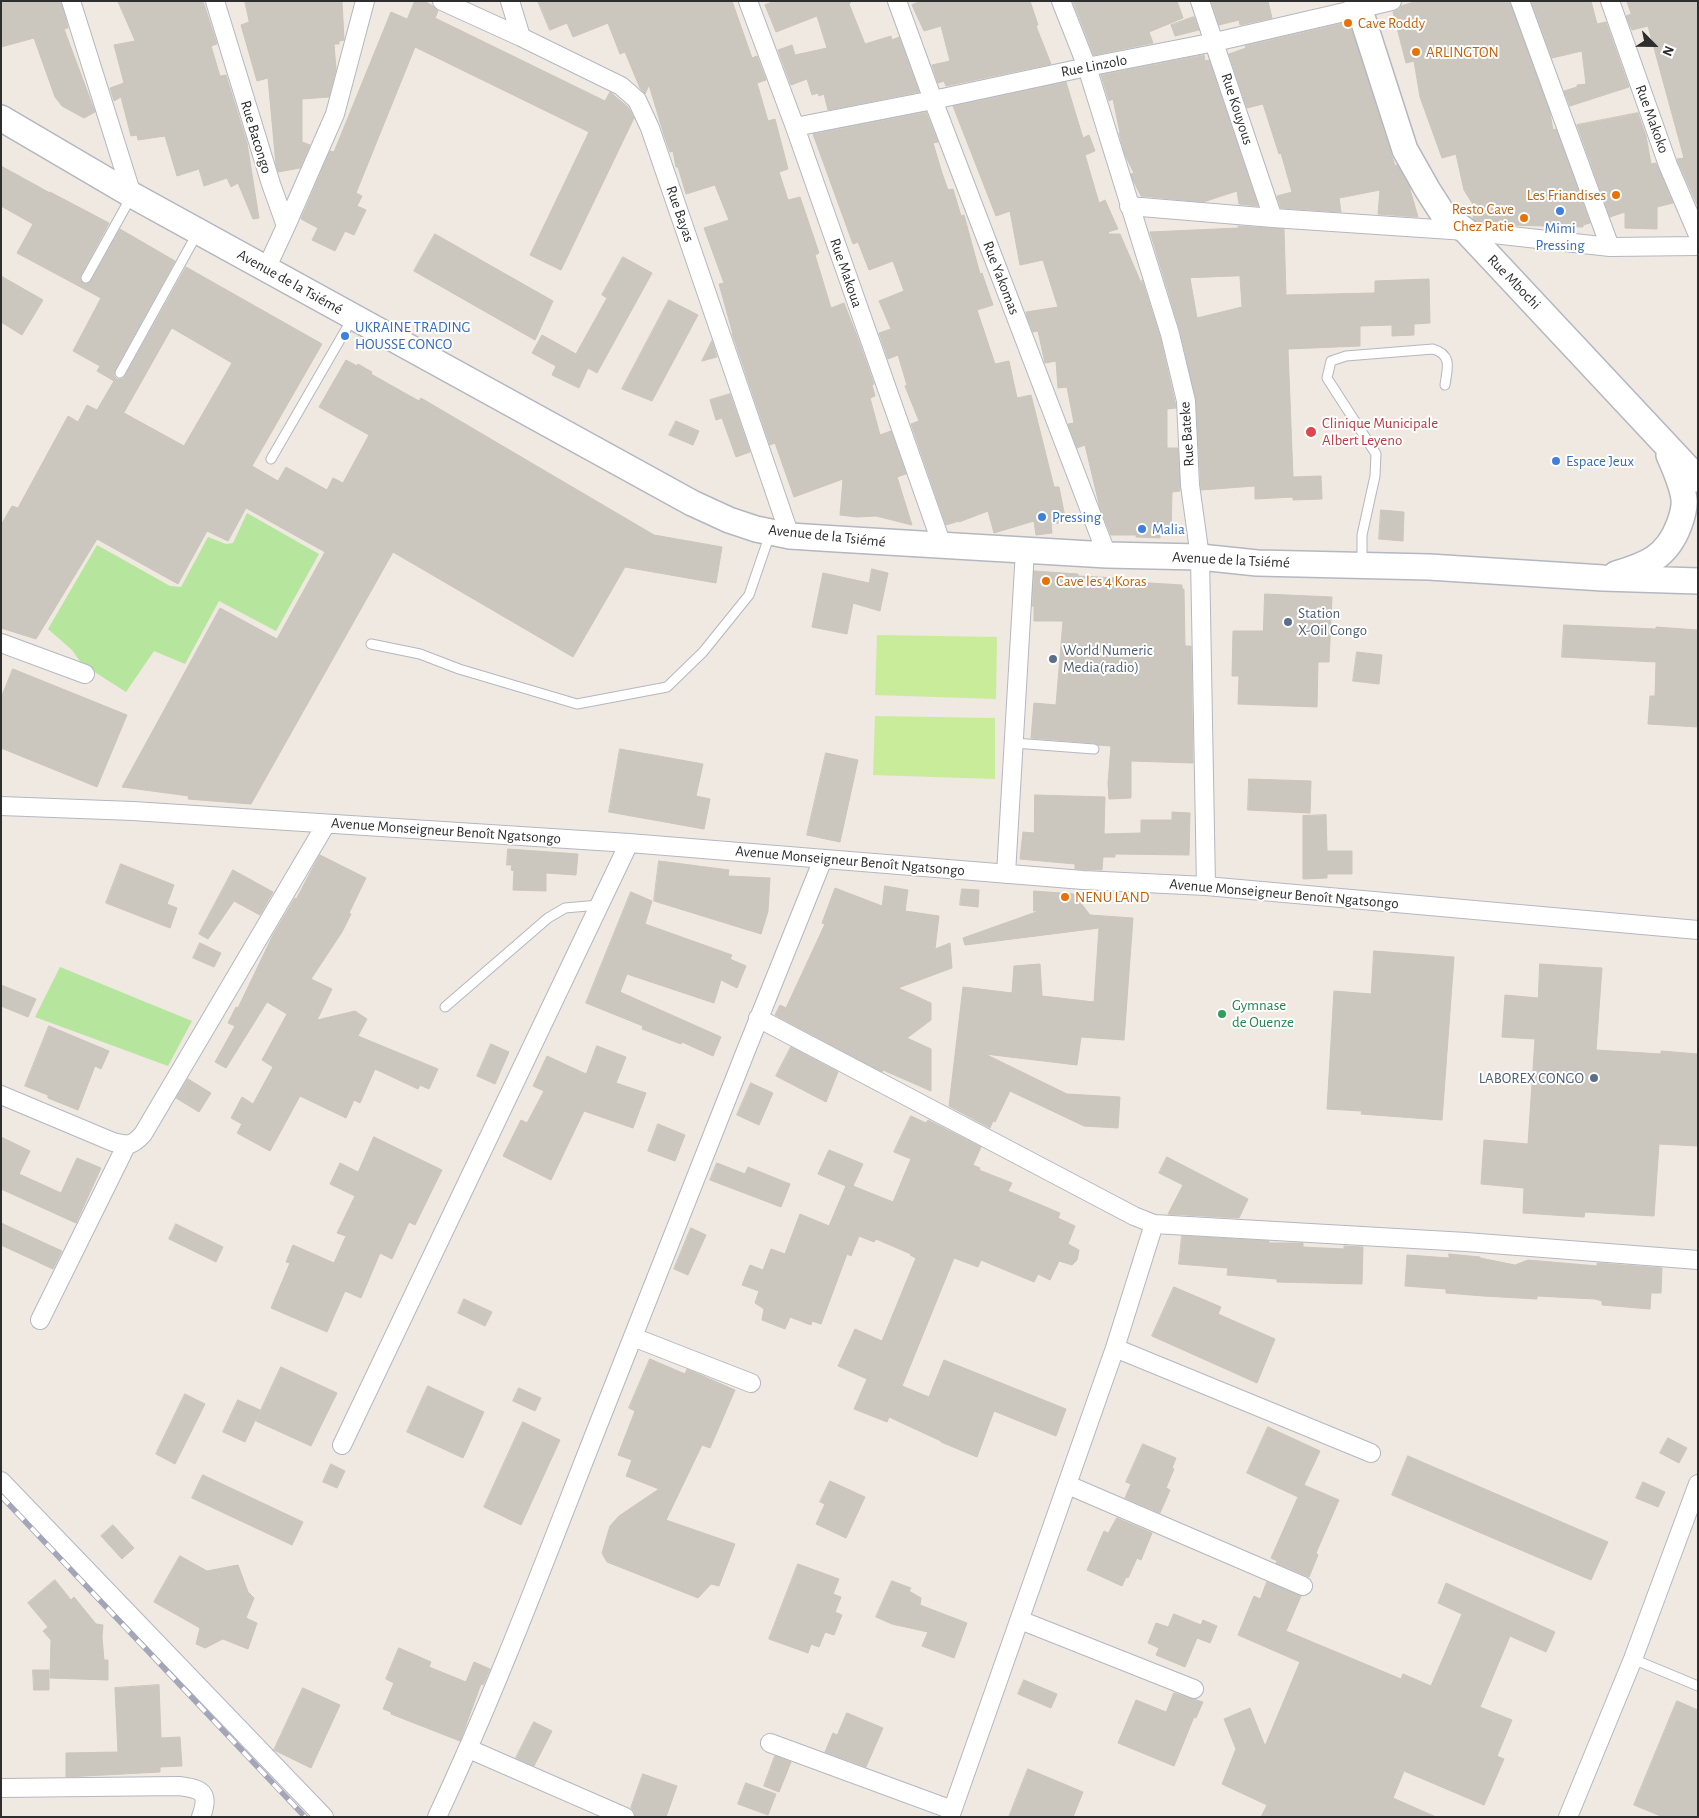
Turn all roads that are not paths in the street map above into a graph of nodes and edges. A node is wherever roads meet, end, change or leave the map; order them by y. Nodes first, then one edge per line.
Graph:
1 (71, 1) edge
2 (215, 1) edge
3 (365, 1) edge
4 (442, 1) edge
5 (510, 1) edge
6 (748, 1) edge
7 (897, 1) edge
8 (1061, 1) edge
9 (1200, 1) edge
10 (1392, 1) edge
11 (1520, 1) edge
12 (1610, 1) edge
13 (1359, 5) edge
14 (521, 37) junction
15 (1215, 42) junction
16 (1087, 66) junction
17 (933, 100) junction
18 (1, 118) edge
19 (795, 126) junction
20 (132, 195) junction
21 (1129, 206) junction
22 (1273, 218) junction
23 (286, 226) junction
24 (1466, 231) junction
25 (198, 232) junction
26 (1698, 235) edge
27 (1698, 246) edge
28 (1610, 247) junction
29 (266, 269) junction
30 (86, 278) dead end
31 (354, 317) junction
32 (120, 373) dead end
33 (1445, 385) dead end
34 (1664, 441) junction
35 (270, 459) dead end
36 (1698, 479) edge
37 (781, 534) junction
38 (942, 545) junction
39 (1025, 550) junction
40 (1107, 555) junction
41 (1200, 557) junction
42 (1362, 566) junction
43 (1603, 578) junction
44 (1698, 581) edge
45 (371, 644) dead end
46 (2, 647) edge
47 (85, 674) dead end
48 (1014, 743) junction
49 (1094, 749) dead end
50 (1, 806) edge
51 (326, 824) junction
52 (629, 843) junction
53 (823, 859) junction
54 (1006, 874) junction
55 (1206, 886) junction
56 (599, 905) junction
57 (1698, 930) edge
58 (445, 1007) dead end
59 (758, 1018) junction
60 (1, 1095) edge
61 (126, 1146) junction
62 (1154, 1224) junction
63 (1698, 1260) edge
64 (40, 1320) dead end
65 (633, 1337) junction
66 (1115, 1348) junction
67 (750, 1383) dead end
68 (342, 1445) dead end
69 (1371, 1453) dead end
70 (1, 1481) edge
71 (1698, 1484) edge
72 (1068, 1485) junction
73 (1303, 1586) dead end
74 (1020, 1620) junction
75 (1633, 1659) junction
76 (1698, 1686) edge
77 (1194, 1689) dead end
78 (770, 1743) dead end
79 (469, 1749) junction
80 (1, 1788) edge
81 (951, 1813) edge
82 (201, 1817) edge
83 (324, 1817) edge
84 (437, 1817) edge
85 (625, 1817) edge
86 (1568, 1817) edge

1 - 20 street
2 - 23 street, Rue Bacongo
3 - 23 street
4 - 14 street, Rue Bayas
5 - 14 street
6 - 19 street, Rue Makoua
7 - 17 street, Rue Yakomas
8 - 16 street, Rue Bateke
9 - 15 street, Rue Kouyous
10 - 13 street, Rue Linzolo
11 - 28 street
12 - 26 street, Rue Makoko
13 - 15 street, Rue Linzolo
13 - 24 main road, Rue Mbochi
14 - 37 street, Rue Bayas
15 - 16 street, Rue Linzolo
15 - 22 street, Rue Kouyous
16 - 17 street, Rue Linzolo
16 - 21 street, Rue Bateke
17 - 19 street, Rue Linzolo
17 - 40 street, Rue Yakomas
18 - 20 main road, Avenue de la Tsiémé
19 - 38 street, Rue Makoua
20 - 25 main road, Avenue de la Tsiémé
20 - 30 lane
21 - 22 street
21 - 41 street, Rue Bateke
22 - 24 street
23 - 29 street
24 - 28 street
24 - 34 main road, Rue Mbochi
25 - 29 main road, Avenue de la Tsiémé
25 - 32 lane
27 - 28 street
29 - 31 main road, Avenue de la Tsiémé
31 - 35 lane
31 - 37 main road, Avenue de la Tsiémé
33 - 42 lane
34 - 36 main road, Rue Mbochi
34 - 43 main road
37 - 38 main road, Avenue de la Tsiémé
37 - 45 lane
38 - 39 main road, Avenue de la Tsiémé
39 - 40 main road, Avenue de la Tsiémé
39 - 48 street
40 - 41 main road, Avenue de la Tsiémé
41 - 42 main road, Avenue de la Tsiémé
41 - 55 street, Rue Bateke
42 - 43 main road, Avenue de la Tsiémé
43 - 44 main road, Avenue de la Tsiémé
46 - 47 street
48 - 49 lane
48 - 54 street
50 - 51 street, Avenue Monseigneur Benoît Ngatsongo
51 - 52 street, Avenue Monseigneur Benoît Ngatsongo
51 - 61 street
52 - 53 street, Avenue Monseigneur Benoît Ngatsongo
52 - 56 street
53 - 54 street, Avenue Monseigneur Benoît Ngatsongo
53 - 59 street
54 - 55 street, Avenue Monseigneur Benoît Ngatsongo
55 - 57 street, Avenue Monseigneur Benoît Ngatsongo
56 - 58 lane
56 - 68 street
59 - 62 street
59 - 65 street
60 - 61 street
61 - 64 street
62 - 63 street
62 - 66 street
65 - 67 street
65 - 79 street
66 - 69 street
66 - 72 street
70 - 83 street
71 - 75 street
72 - 73 street
72 - 74 street
74 - 77 street
74 - 81 street
75 - 76 lane
75 - 86 street
78 - 81 street
79 - 84 street
79 - 85 street
80 - 82 street

